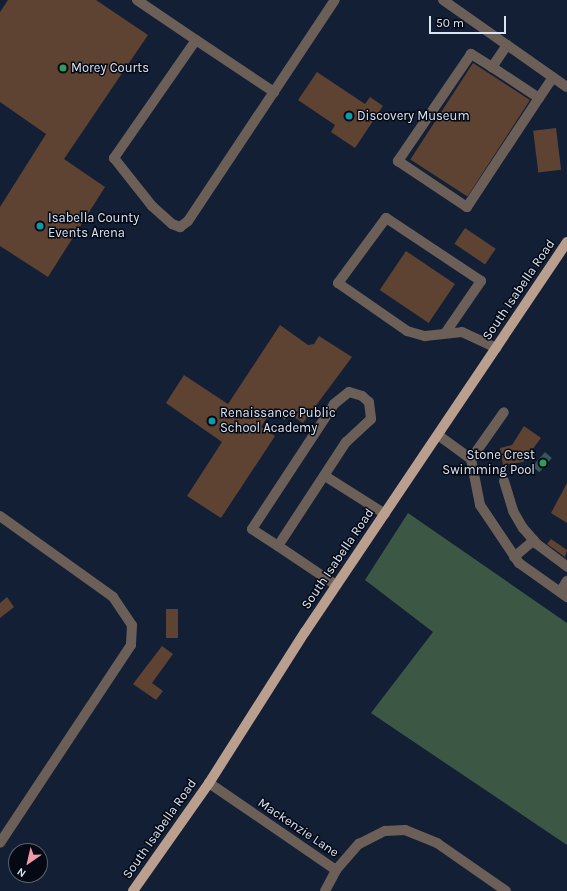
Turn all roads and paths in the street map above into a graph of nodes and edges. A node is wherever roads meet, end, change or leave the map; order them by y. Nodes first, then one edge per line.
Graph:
1 (137, 0) edge
2 (335, 0) edge
3 (443, 0) edge
4 (196, 40) junction
5 (507, 45) junction
6 (492, 67) junction
7 (553, 76) junction
8 (567, 87) edge
9 (274, 92) junction
10 (539, 98) junction
11 (567, 242) edge
12 (446, 332) junction
13 (496, 348) junction
14 (504, 412) dead end
15 (438, 435) junction
16 (471, 460) junction
17 (325, 476) junction
18 (504, 481) dead end
19 (385, 514) junction
20 (0, 516) edge
21 (534, 540) junction
22 (278, 546) junction
23 (514, 558) junction
24 (567, 567) edge
25 (567, 582) edge
26 (336, 585) junction
27 (564, 594) edge
28 (209, 783) junction
29 (0, 843) edge
30 (336, 870) junction
31 (133, 891) edge
32 (325, 891) edge
33 (506, 891) edge

1 - 4 street
2 - 9 street
3 - 5 street
4 - 9 street
4 - 9 street
5 - 6 street
5 - 7 street
6 - 10 street
6 - 10 street
7 - 8 street
7 - 10 street
11 - 13 main road, South Isabella Road
12 - 12 street
12 - 13 street
13 - 15 main road, South Isabella Road
14 - 16 street
15 - 16 street
15 - 19 main road, South Isabella Road
16 - 23 street
17 - 19 street
17 - 22 street
17 - 22 street
18 - 21 street
19 - 26 main road, South Isabella Road
20 - 29 street
21 - 23 street
21 - 24 street
22 - 26 street
23 - 27 street
25 - 27 street
26 - 28 main road, South Isabella Road
28 - 30 street, Mackenzie Lane
28 - 31 main road, South Isabella Road
30 - 32 street
30 - 33 street, Mackenzie Lane

